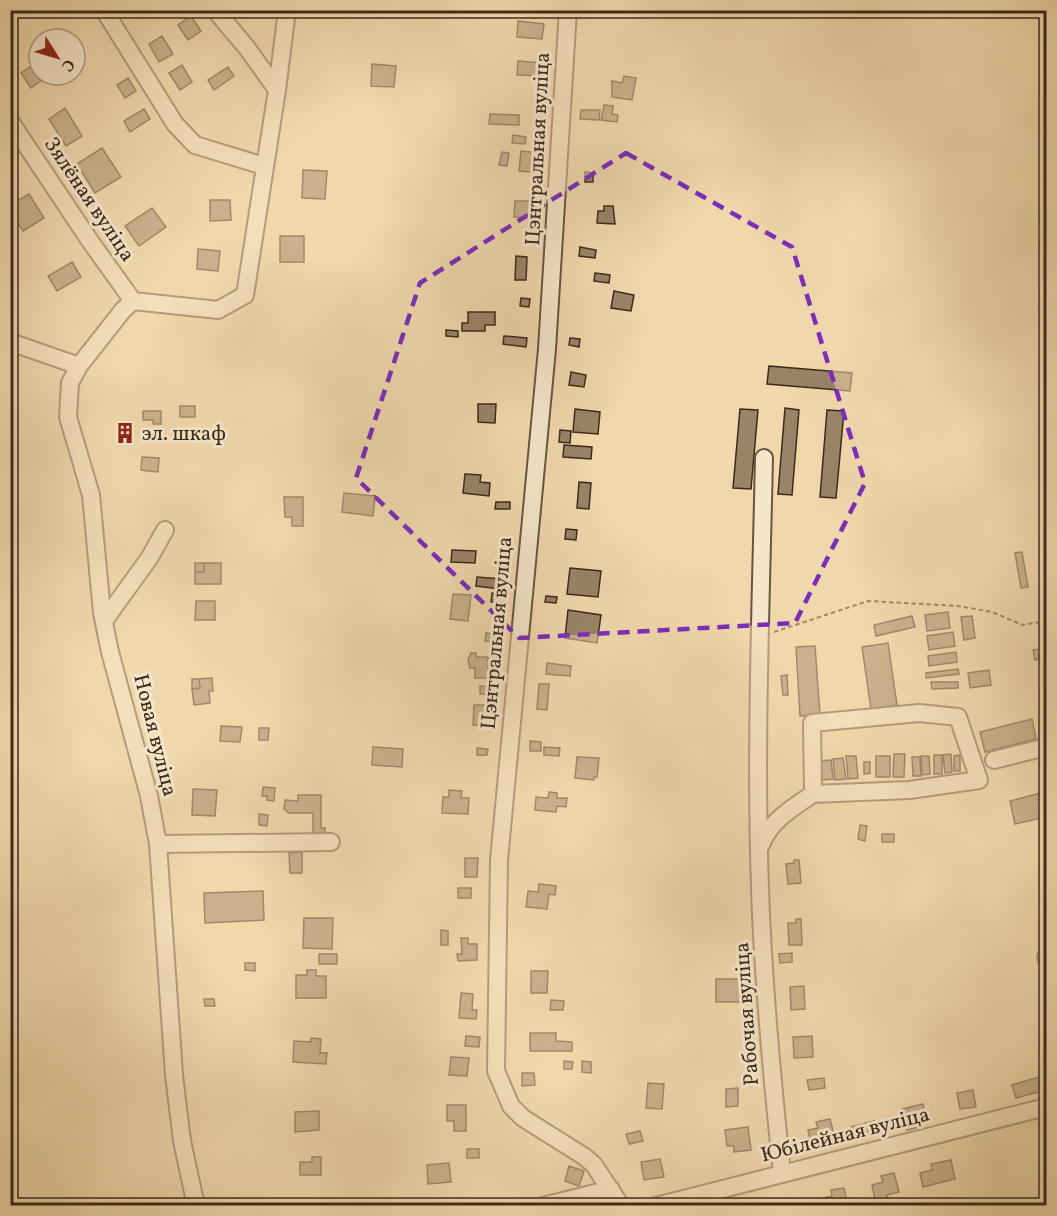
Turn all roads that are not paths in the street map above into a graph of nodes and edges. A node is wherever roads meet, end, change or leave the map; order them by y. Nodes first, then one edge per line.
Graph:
1 (104, 10) edge
2 (215, 10) edge
3 (287, 10) edge
4 (568, 10) edge
5 (277, 90) junction
6 (10, 121) edge
7 (264, 166) junction
8 (134, 301) junction
9 (10, 342) edge
10 (79, 366) junction
11 (764, 458) dead end
12 (165, 530) dead end
13 (104, 621) junction
14 (1047, 747) edge
15 (994, 760) dead end
16 (813, 794) junction
17 (332, 843) dead end
18 (158, 844) junction
19 (759, 852) junction
20 (1047, 1107) edge
21 (782, 1173) junction
22 (611, 1189) junction
23 (196, 1206) edge
24 (543, 1206) edge
25 (621, 1206) edge
26 (656, 1206) edge

1 - 7 street
2 - 5 street
3 - 5 street
4 - 22 street, Цэнтральная вуліца
5 - 7 street
6 - 8 street, Зялёная вуліца
7 - 8 street
8 - 10 street, Новая вуліца
9 - 10 street
10 - 13 street, Новая вуліца
11 - 19 street, Рабочая вуліца
12 - 13 street
13 - 18 street, Новая вуліца
14 - 15 street
16 - 16 street
16 - 19 street
17 - 18 street
18 - 23 street, Новая вуліца
19 - 21 street, Рабочая вуліца
20 - 21 street, Юбілейная вуліца
21 - 26 street, Юбілейная вуліца
22 - 24 street
22 - 25 street, Цэнтральная вуліца

